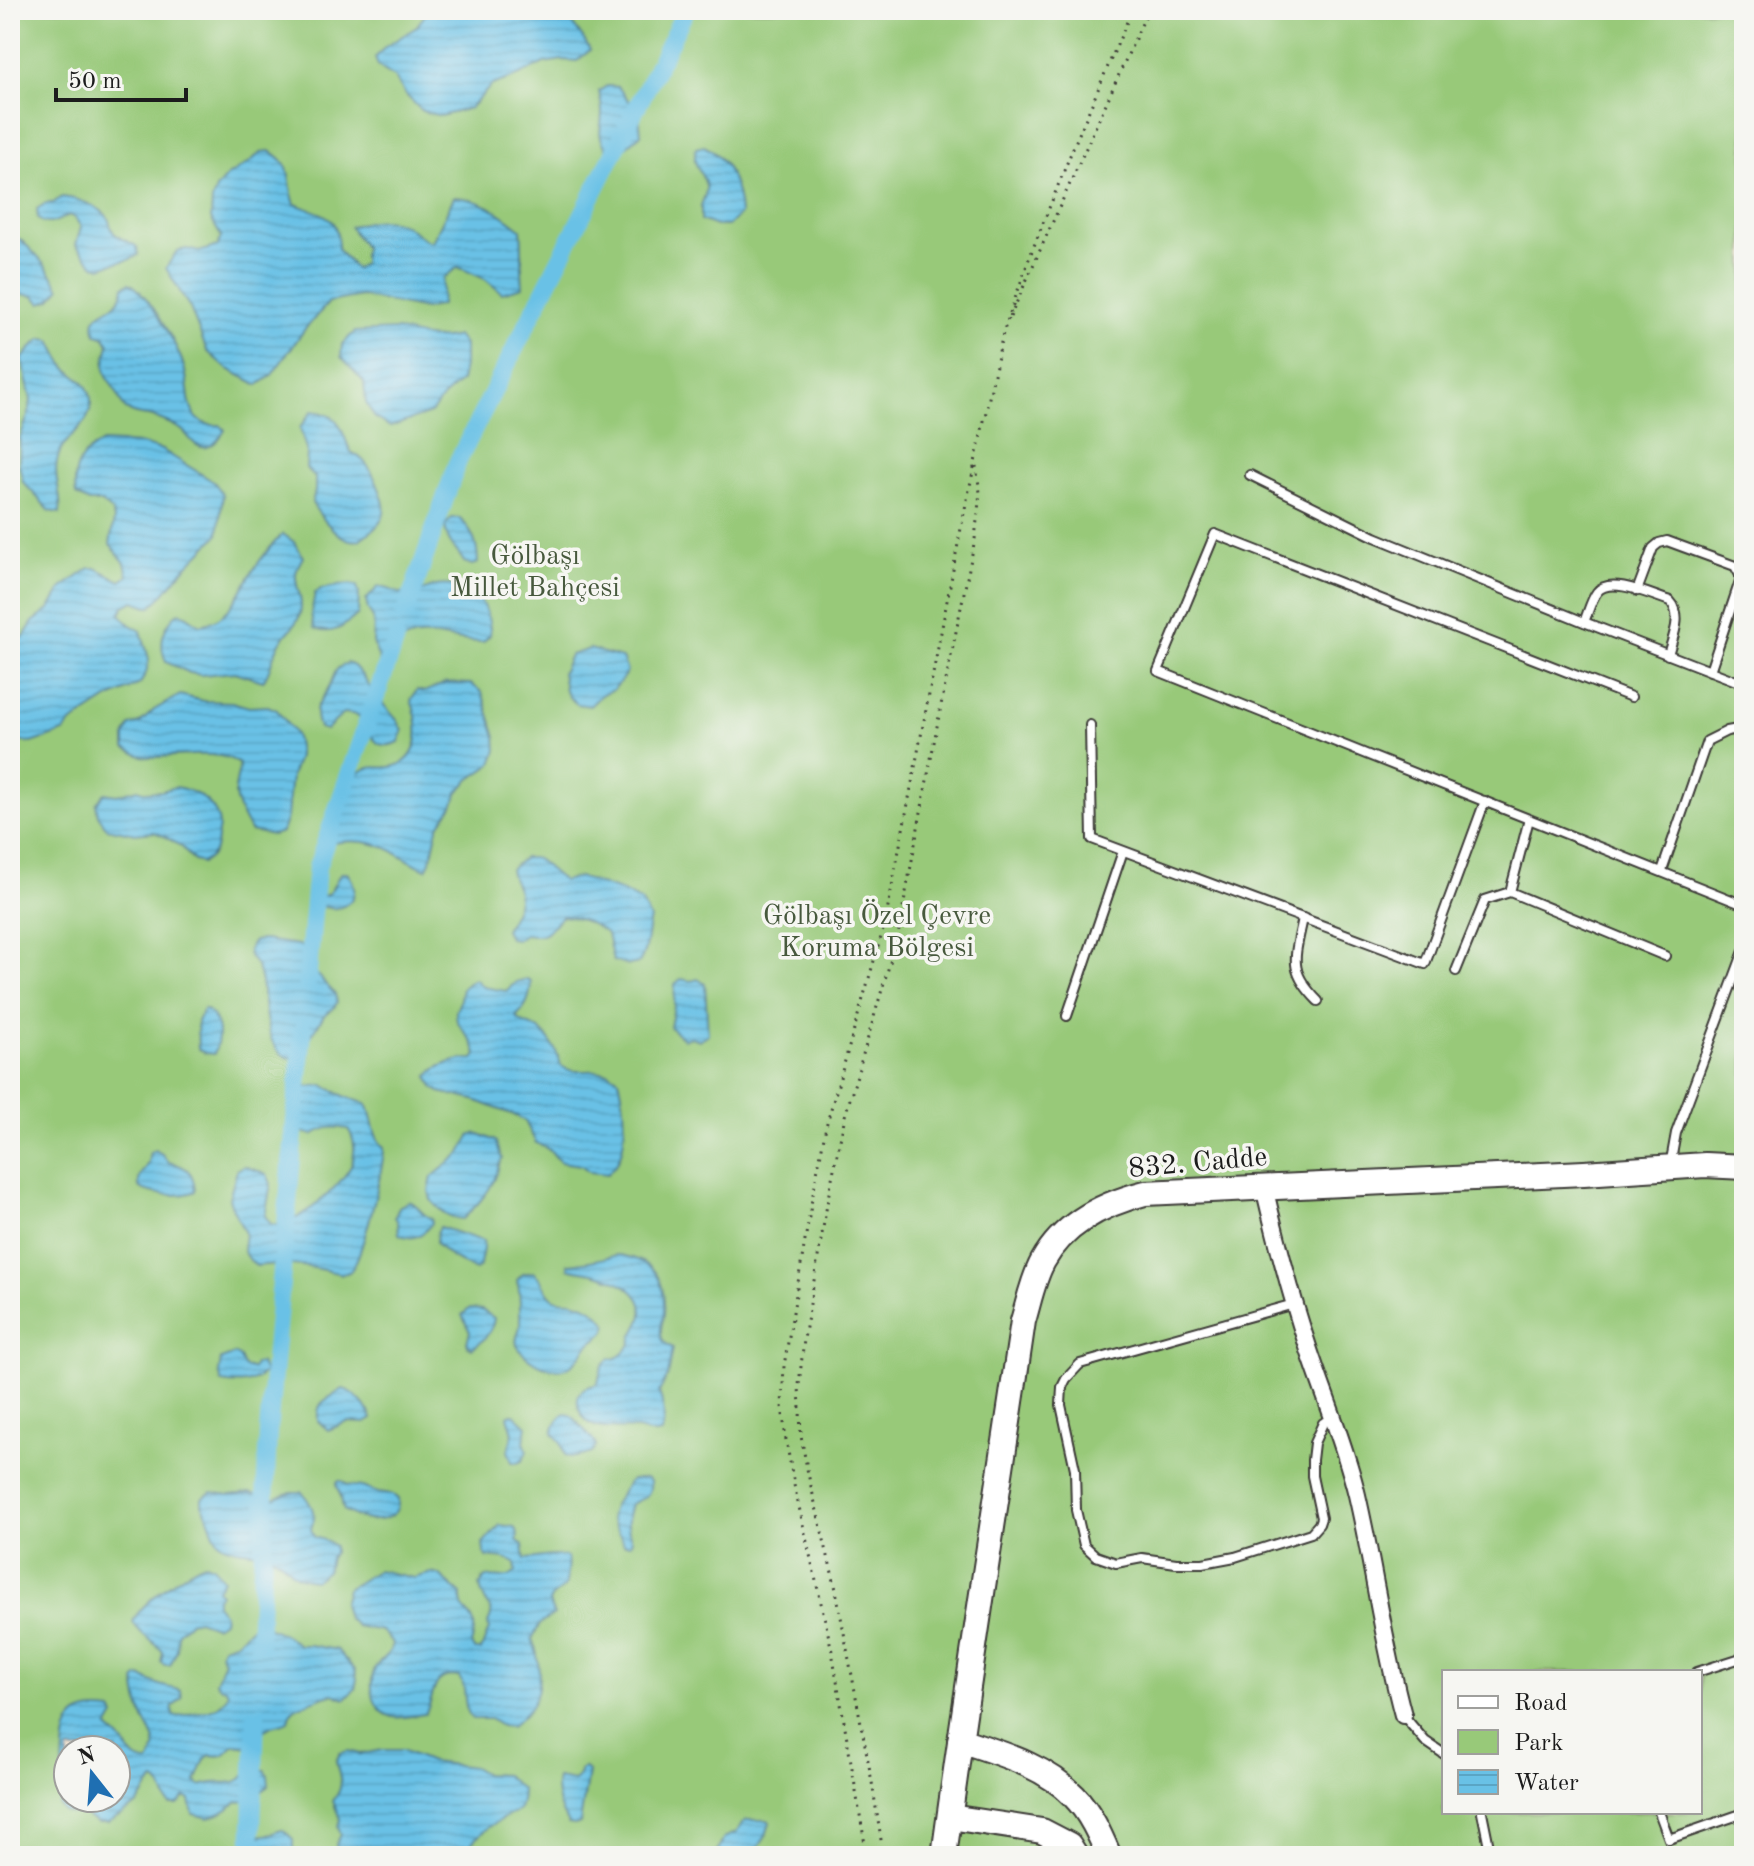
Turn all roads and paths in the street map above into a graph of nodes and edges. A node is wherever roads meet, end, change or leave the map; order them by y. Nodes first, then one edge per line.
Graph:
1 (1132, 10) edge
2 (1148, 10) edge
3 (1003, 333) junction
4 (975, 463) junction
5 (1250, 475) dead end
6 (1637, 591) junction
7 (1584, 622) junction
8 (1668, 655) junction
9 (1710, 671) junction
10 (1744, 684) edge
11 (1631, 697) dead end
12 (1090, 725) dead end
13 (1744, 728) edge
14 (1485, 801) junction
15 (1529, 819) junction
16 (1123, 851) junction
17 (1662, 871) junction
18 (1510, 892) junction
19 (1744, 905) edge
20 (1303, 918) junction
21 (1744, 951) edge
22 (1665, 956) dead end
23 (1456, 971) dead end
24 (1318, 1001) dead end
25 (1067, 1016) dead end
26 (1670, 1167) junction
27 (1744, 1167) edge
28 (1264, 1187) junction
29 (1294, 1304) junction
30 (1333, 1419) junction
31 (1744, 1657) edge
32 (1702, 1670) edge
33 (1403, 1715) joint
34 (960, 1740) junction
35 (1442, 1753) edge
36 (1744, 1813) edge
37 (1482, 1814) edge
38 (1660, 1814) edge
39 (950, 1817) junction
40 (867, 1856) edge
41 (882, 1856) edge
42 (944, 1856) edge
43 (1076, 1856) edge
44 (1109, 1856) edge
45 (1491, 1856) edge

1 - 3 path
2 - 3 path
3 - 4 path
4 - 40 path
4 - 41 path
5 - 7 lane
6 - 7 lane
6 - 8 lane
6 - 9 lane
7 - 8 lane
8 - 9 lane
9 - 10 lane
11 - 14 lane
12 - 16 lane
13 - 17 lane
14 - 15 lane
14 - 20 lane
15 - 17 lane
15 - 18 lane
16 - 20 lane
16 - 25 lane
17 - 19 lane
18 - 22 lane
18 - 23 lane
20 - 24 lane
21 - 26 lane
26 - 27 street, 832. Cadde
26 - 28 street, 832. Cadde
28 - 29 street
28 - 34 street, 832. Cadde
29 - 30 street
29 - 30 lane
30 - 33 street
31 - 32 lane
33 - 35 lane
34 - 39 street, 832. Cadde
34 - 44 street
36 - 38 lane
37 - 45 lane
39 - 42 street, 832. Cadde
39 - 43 street

